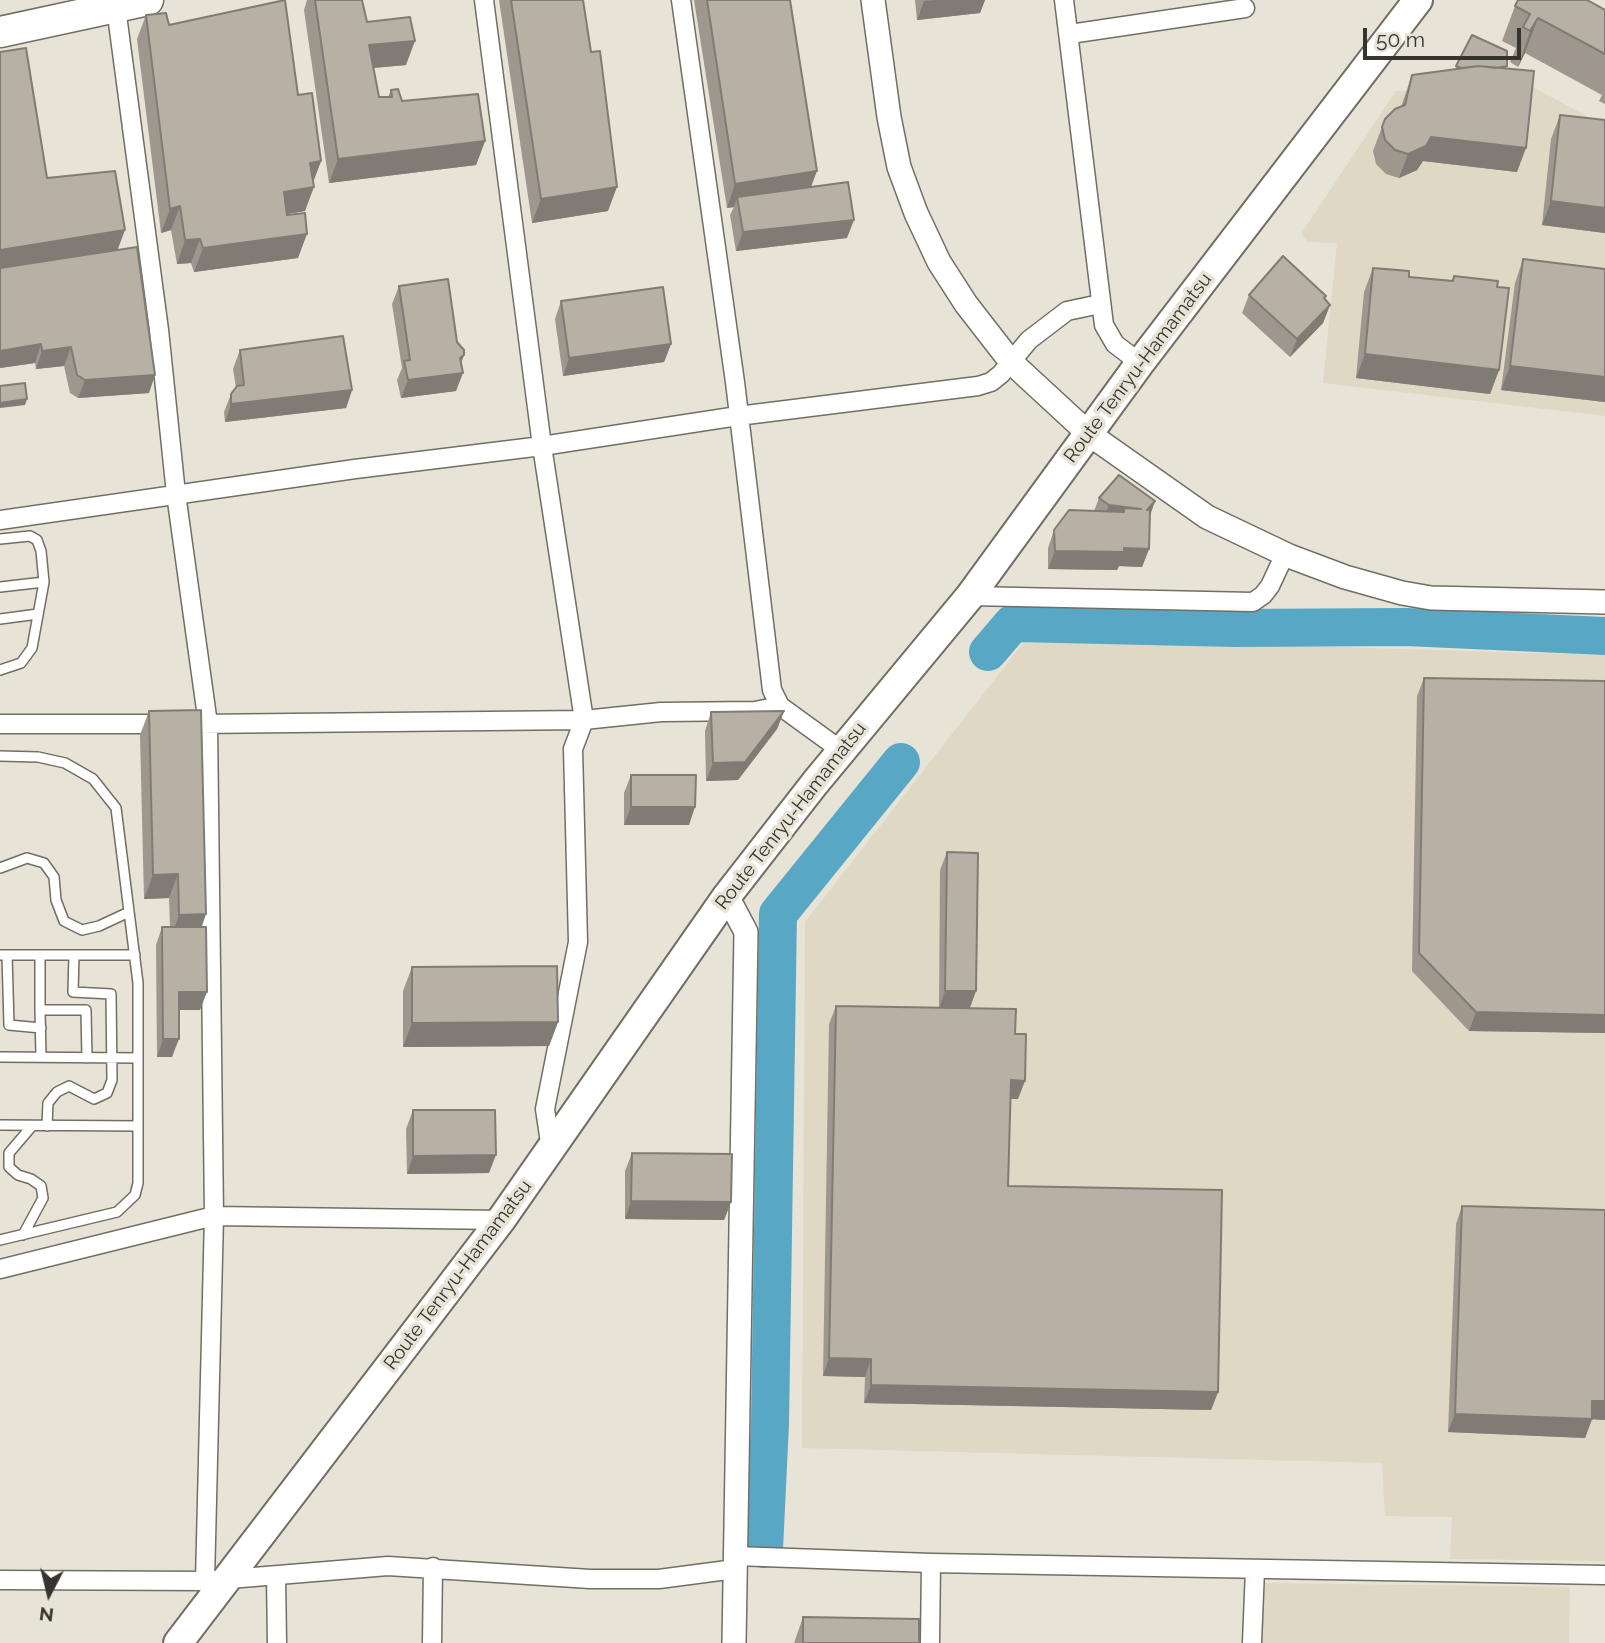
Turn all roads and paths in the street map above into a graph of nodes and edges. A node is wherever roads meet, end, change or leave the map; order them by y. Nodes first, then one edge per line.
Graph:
1 (148, 0) edge
2 (484, 0) edge
3 (681, 0) edge
4 (873, 0) edge
5 (1064, 0) edge
6 (1418, 0) edge
7 (116, 3) edge
8 (1245, 8) dead end
9 (0, 32) edge
10 (1070, 34) junction
11 (1100, 304) junction
12 (1011, 362) junction
13 (1140, 363) junction
14 (738, 416) junction
15 (1089, 434) junction
16 (542, 446) junction
17 (176, 494) junction
18 (0, 520) edge
19 (0, 539) edge
20 (1285, 554) junction
21 (44, 582) junction
22 (0, 587) edge
23 (970, 596) junction
24 (1605, 602) edge
25 (38, 614) junction
26 (0, 619) edge
27 (0, 670) edge
28 (780, 706) junction
29 (584, 720) junction
30 (0, 724) edge
31 (208, 724) junction
32 (842, 751) junction
33 (0, 756) edge
34 (0, 867) edge
35 (727, 896) junction
36 (129, 912) junction
37 (3, 955) edge
38 (40, 955) junction
39 (74, 955) junction
40 (135, 955) junction
41 (40, 1010) junction
42 (41, 1028) junction
43 (0, 1057) edge
44 (41, 1057) junction
45 (87, 1058) junction
46 (112, 1058) junction
47 (138, 1058) junction
48 (0, 1125) edge
49 (32, 1126) junction
50 (47, 1126) junction
51 (138, 1126) junction
52 (551, 1149) junction
53 (214, 1216) junction
54 (501, 1220) junction
55 (23, 1235) junction
56 (0, 1240) edge
57 (0, 1269) edge
58 (735, 1562) junction
59 (930, 1563) junction
60 (433, 1567) junction
61 (1255, 1569) junction
62 (1605, 1575) edge
63 (276, 1576) junction
64 (0, 1580) edge
65 (216, 1580) junction
66 (178, 1643) edge
67 (277, 1643) edge
68 (432, 1643) edge
69 (734, 1643) edge
70 (930, 1643) edge
71 (1252, 1643) edge

1 - 7 highway
2 - 16 street
3 - 14 street
4 - 12 street
5 - 10 street
6 - 13 main road, Route Tenryu-Hamamatsu
7 - 9 highway
7 - 17 street
8 - 10 street
10 - 11 street
11 - 12 street
11 - 13 street
12 - 14 street
12 - 15 street
13 - 15 main road, Route Tenryu-Hamamatsu
14 - 16 street
14 - 28 street
15 - 20 street
15 - 23 main road, Route Tenryu-Hamamatsu
16 - 17 street
16 - 29 street
17 - 18 street
17 - 31 street
19 - 21 lane
20 - 23 street
20 - 24 street
21 - 22 lane
21 - 25 lane
23 - 32 main road, Route Tenryu-Hamamatsu
25 - 26 lane
25 - 27 lane
28 - 29 street
28 - 32 street
29 - 31 street
29 - 52 street
30 - 31 street
31 - 53 street
32 - 35 main road, Route Tenryu-Hamamatsu
33 - 36 lane
34 - 36 lane
35 - 52 main road, Route Tenryu-Hamamatsu
35 - 58 street
36 - 40 lane
37 - 38 lane
37 - 42 lane
38 - 39 lane
38 - 41 lane
39 - 40 lane
39 - 46 lane
40 - 47 lane
41 - 42 lane
41 - 45 lane
42 - 44 lane
43 - 44 lane
44 - 45 lane
45 - 46 lane
46 - 47 lane
46 - 50 lane
47 - 51 lane
48 - 49 lane
49 - 50 lane
49 - 55 lane
50 - 51 lane
51 - 55 lane
52 - 54 main road, Route Tenryu-Hamamatsu
53 - 54 street
53 - 57 street
53 - 65 street
54 - 65 main road, Route Tenryu-Hamamatsu
55 - 56 lane
58 - 59 street
58 - 60 street
58 - 69 street
59 - 61 street
59 - 70 street
60 - 63 street
60 - 68 street
61 - 62 street
61 - 71 street
63 - 65 street
63 - 67 street
64 - 65 street
65 - 66 main road, Route Tenryu-Hamamatsu

